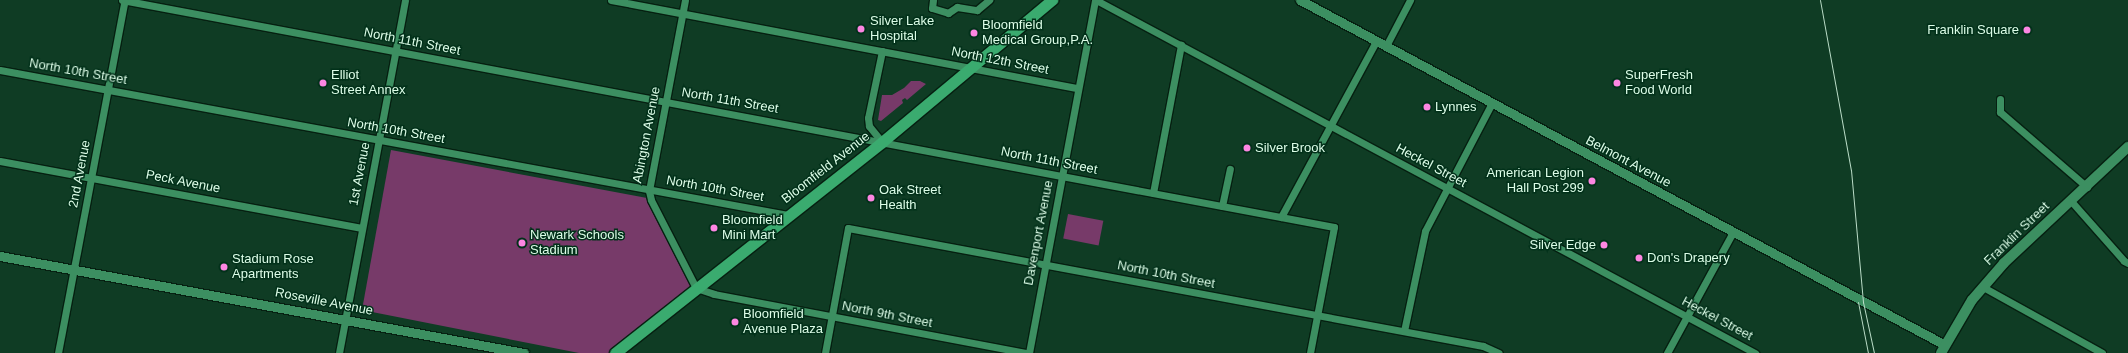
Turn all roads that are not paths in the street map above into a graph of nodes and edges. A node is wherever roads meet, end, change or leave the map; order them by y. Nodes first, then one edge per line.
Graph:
1 (124, 0) edge
2 (405, 0) edge
3 (611, 0) edge
4 (685, 0) edge
5 (933, 0) edge
6 (989, 0) edge
7 (1052, 0) edge
8 (1096, 0) edge
9 (1300, 0) edge
10 (1410, 0) edge
11 (682, 13) junction
12 (1376, 41) junction
13 (1181, 46) junction
14 (1386, 46) junction
15 (882, 51) junction
16 (395, 52) junction
17 (973, 68) junction
18 (0, 70) edge
19 (1078, 88) junction
20 (108, 90) junction
21 (2000, 99) dead end
22 (666, 102) junction
23 (1492, 103) junction
24 (1330, 126) junction
25 (379, 140) junction
26 (882, 142) junction
27 (2128, 148) edge
28 (0, 161) edge
29 (1230, 170) dead end
30 (1062, 176) junction
31 (91, 178) junction
32 (2087, 187) junction
33 (1448, 188) junction
34 (649, 189) junction
35 (1153, 193) junction
36 (2071, 201) junction
37 (1222, 206) junction
38 (788, 215) junction
39 (1281, 217) junction
40 (362, 228) junction
41 (1733, 232) junction
42 (0, 256) edge
43 (2128, 263) edge
44 (1046, 264) junction
45 (74, 269) junction
46 (1983, 287) junction
47 (696, 288) junction
48 (832, 316) junction
49 (1318, 316) junction
50 (1687, 317) junction
51 (345, 319) junction
52 (1404, 331) junction
53 (1943, 349) edge
54 (58, 353) edge
55 (338, 353) edge
56 (524, 353) edge
57 (614, 353) edge
58 (825, 353) edge
59 (1028, 353) edge
60 (1310, 353) edge
61 (1499, 353) edge
62 (1667, 353) edge
63 (1755, 353) edge
64 (2102, 353) edge

1 - 16 street, North 11th Street
1 - 20 street, 2nd Avenue
2 - 16 street, 1st Avenue
3 - 11 street, North 12th Street
4 - 11 street, Abington Avenue
5 - 6 street
7 - 17 main road, Bloomfield Avenue
8 - 13 street, Heckel Street
8 - 19 street, Davenport Avenue
9 - 12 street, Belmont Avenue
10 - 14 street
11 - 15 street, North 12th Street
11 - 22 street, Abington Avenue
12 - 14 street, Belmont Avenue
12 - 24 street
13 - 24 street, Heckel Street
13 - 35 street
14 - 23 street, Belmont Avenue
15 - 17 street, North 12th Street
15 - 26 street
16 - 22 street, North 11th Street
16 - 25 street, 1st Avenue
17 - 19 street, North 12th Street
17 - 26 main road, Bloomfield Avenue
18 - 20 street, North 10th Street
19 - 30 street, Davenport Avenue
20 - 25 street, North 10th Street
20 - 31 street, 2nd Avenue
21 - 32 street
22 - 26 street, North 11th Street
22 - 34 street, Abington Avenue
23 - 33 street
23 - 41 street, Belmont Avenue
24 - 33 street, Heckel Street
24 - 39 street
25 - 34 street, North 10th Street
25 - 40 street, 1st Avenue
26 - 30 street, North 11th Street
26 - 38 main road, Bloomfield Avenue
27 - 32 main road, Franklin Street
28 - 31 street, Peck Avenue
29 - 37 street
30 - 35 street, North 11th Street
30 - 44 street, Davenport Avenue
31 - 40 street, Peck Avenue
31 - 45 street, 2nd Avenue
32 - 36 main road, Franklin Street
33 - 50 street, Heckel Street
33 - 52 street
34 - 38 street, North 10th Street
34 - 47 street, Abington Avenue
35 - 37 street, North 11th Street
36 - 43 street
36 - 46 main road, Franklin Street
37 - 39 street, North 11th Street
38 - 47 main road, Bloomfield Avenue
39 - 49 street, North 11th Street
40 - 51 street, 1st Avenue
41 - 50 street
41 - 53 street, Belmont Avenue
42 - 45 street, Roseville Avenue
44 - 48 street, North 10th Street
44 - 49 street, North 10th Street
44 - 59 street, Davenport Avenue
45 - 51 street, Roseville Avenue
45 - 54 street, 2nd Avenue
46 - 53 main road, Franklin Street
46 - 64 street
47 - 48 street, North 9th Street
47 - 57 main road, Bloomfield Avenue
48 - 58 street
48 - 59 street, North 9th Street
49 - 52 street, North 10th Street
49 - 60 street
50 - 62 street
50 - 63 street, Heckel Street
51 - 55 street, 1st Avenue
51 - 56 street, Roseville Avenue
52 - 61 street, North 10th Street

